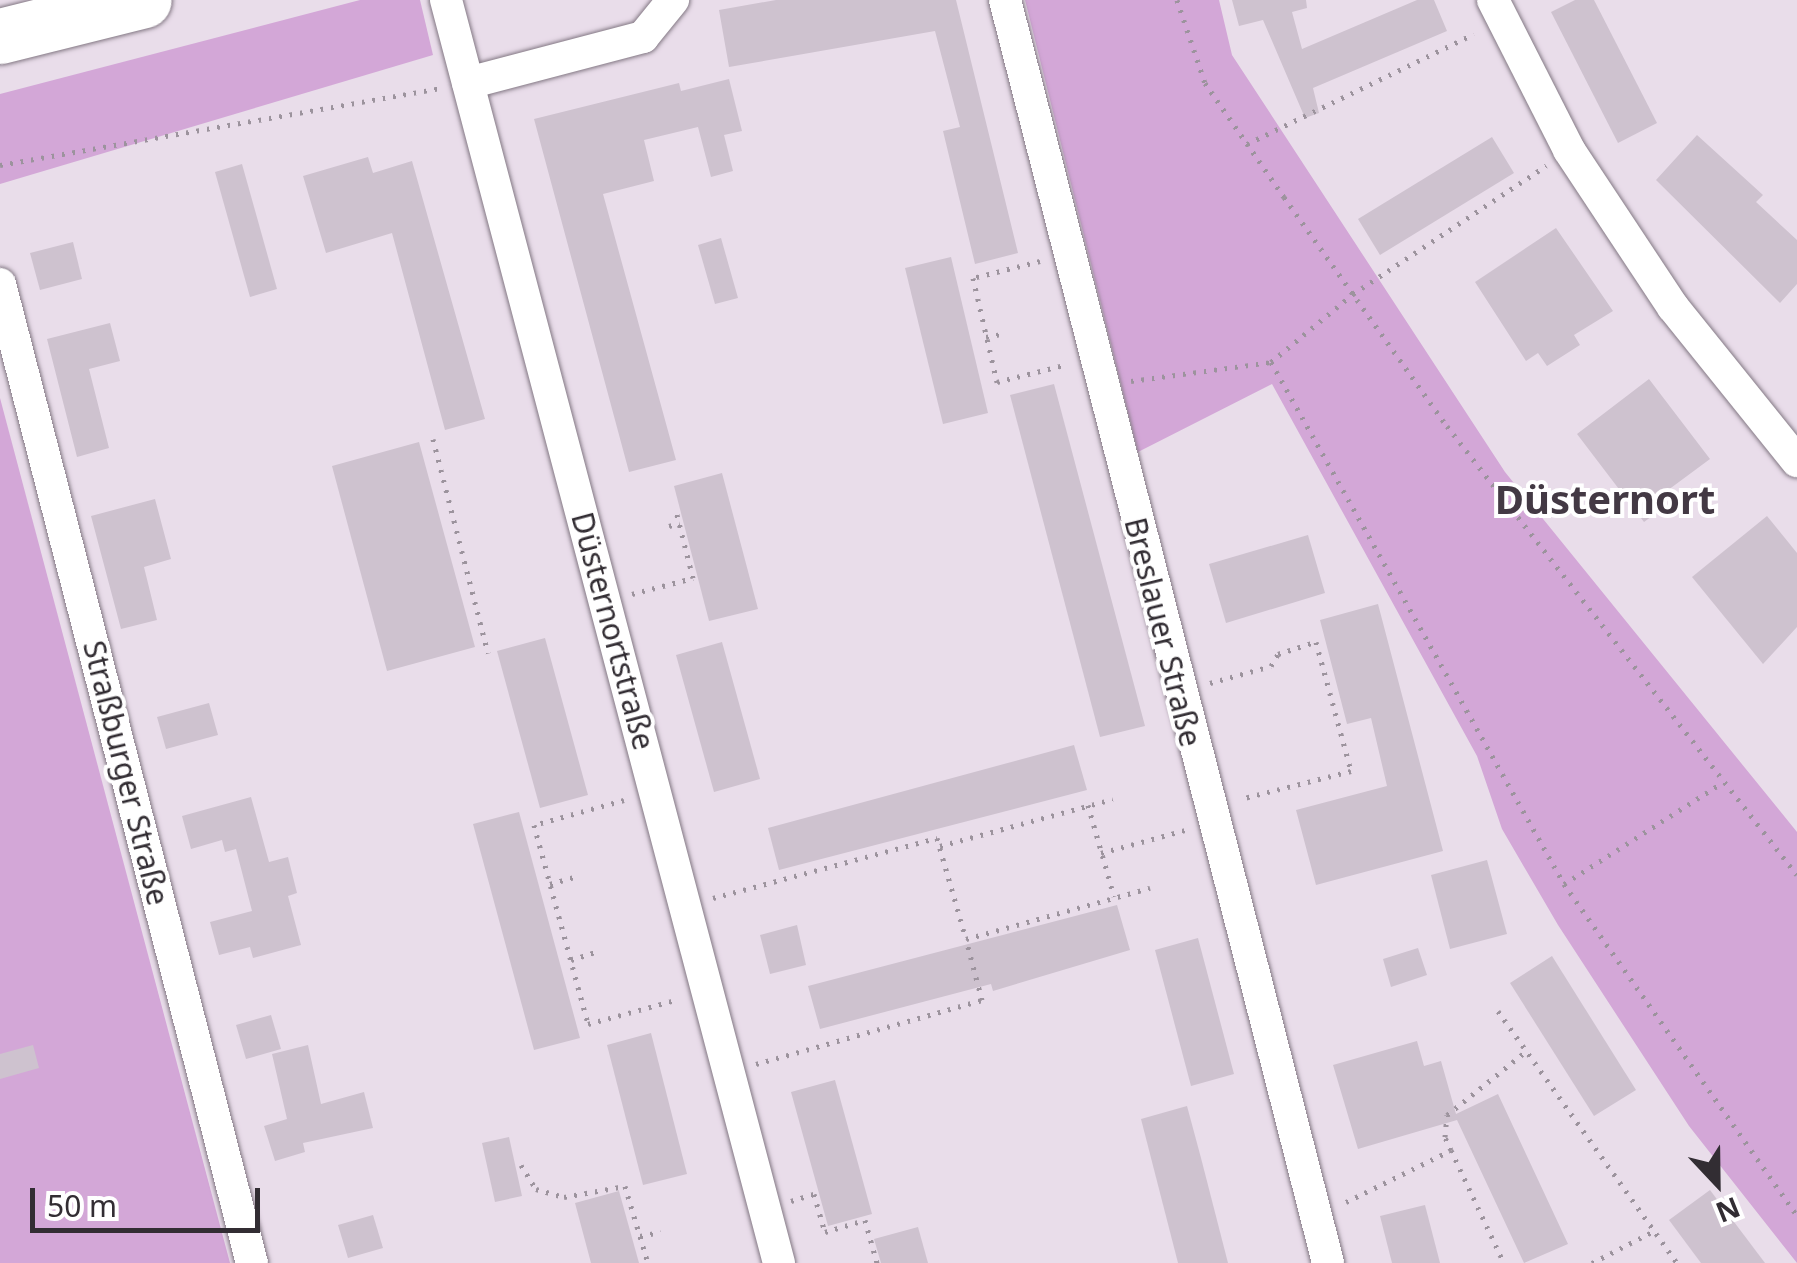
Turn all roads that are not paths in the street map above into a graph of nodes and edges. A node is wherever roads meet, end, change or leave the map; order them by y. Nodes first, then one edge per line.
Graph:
1 (144, 0) edge
2 (446, 0) edge
3 (673, 0) edge
4 (1005, 0) edge
5 (1497, 10) edge
6 (0, 36) edge
7 (468, 83) junction
8 (0, 284) edge
9 (1797, 461) edge
10 (252, 1263) edge
11 (779, 1263) edge
12 (1328, 1263) edge

1 - 6 highway
2 - 7 street, Düsternortstraße
3 - 7 street
4 - 12 street, Breslauer Straße
5 - 9 street
7 - 11 street, Düsternortstraße
8 - 10 street, Straßburger Straße

